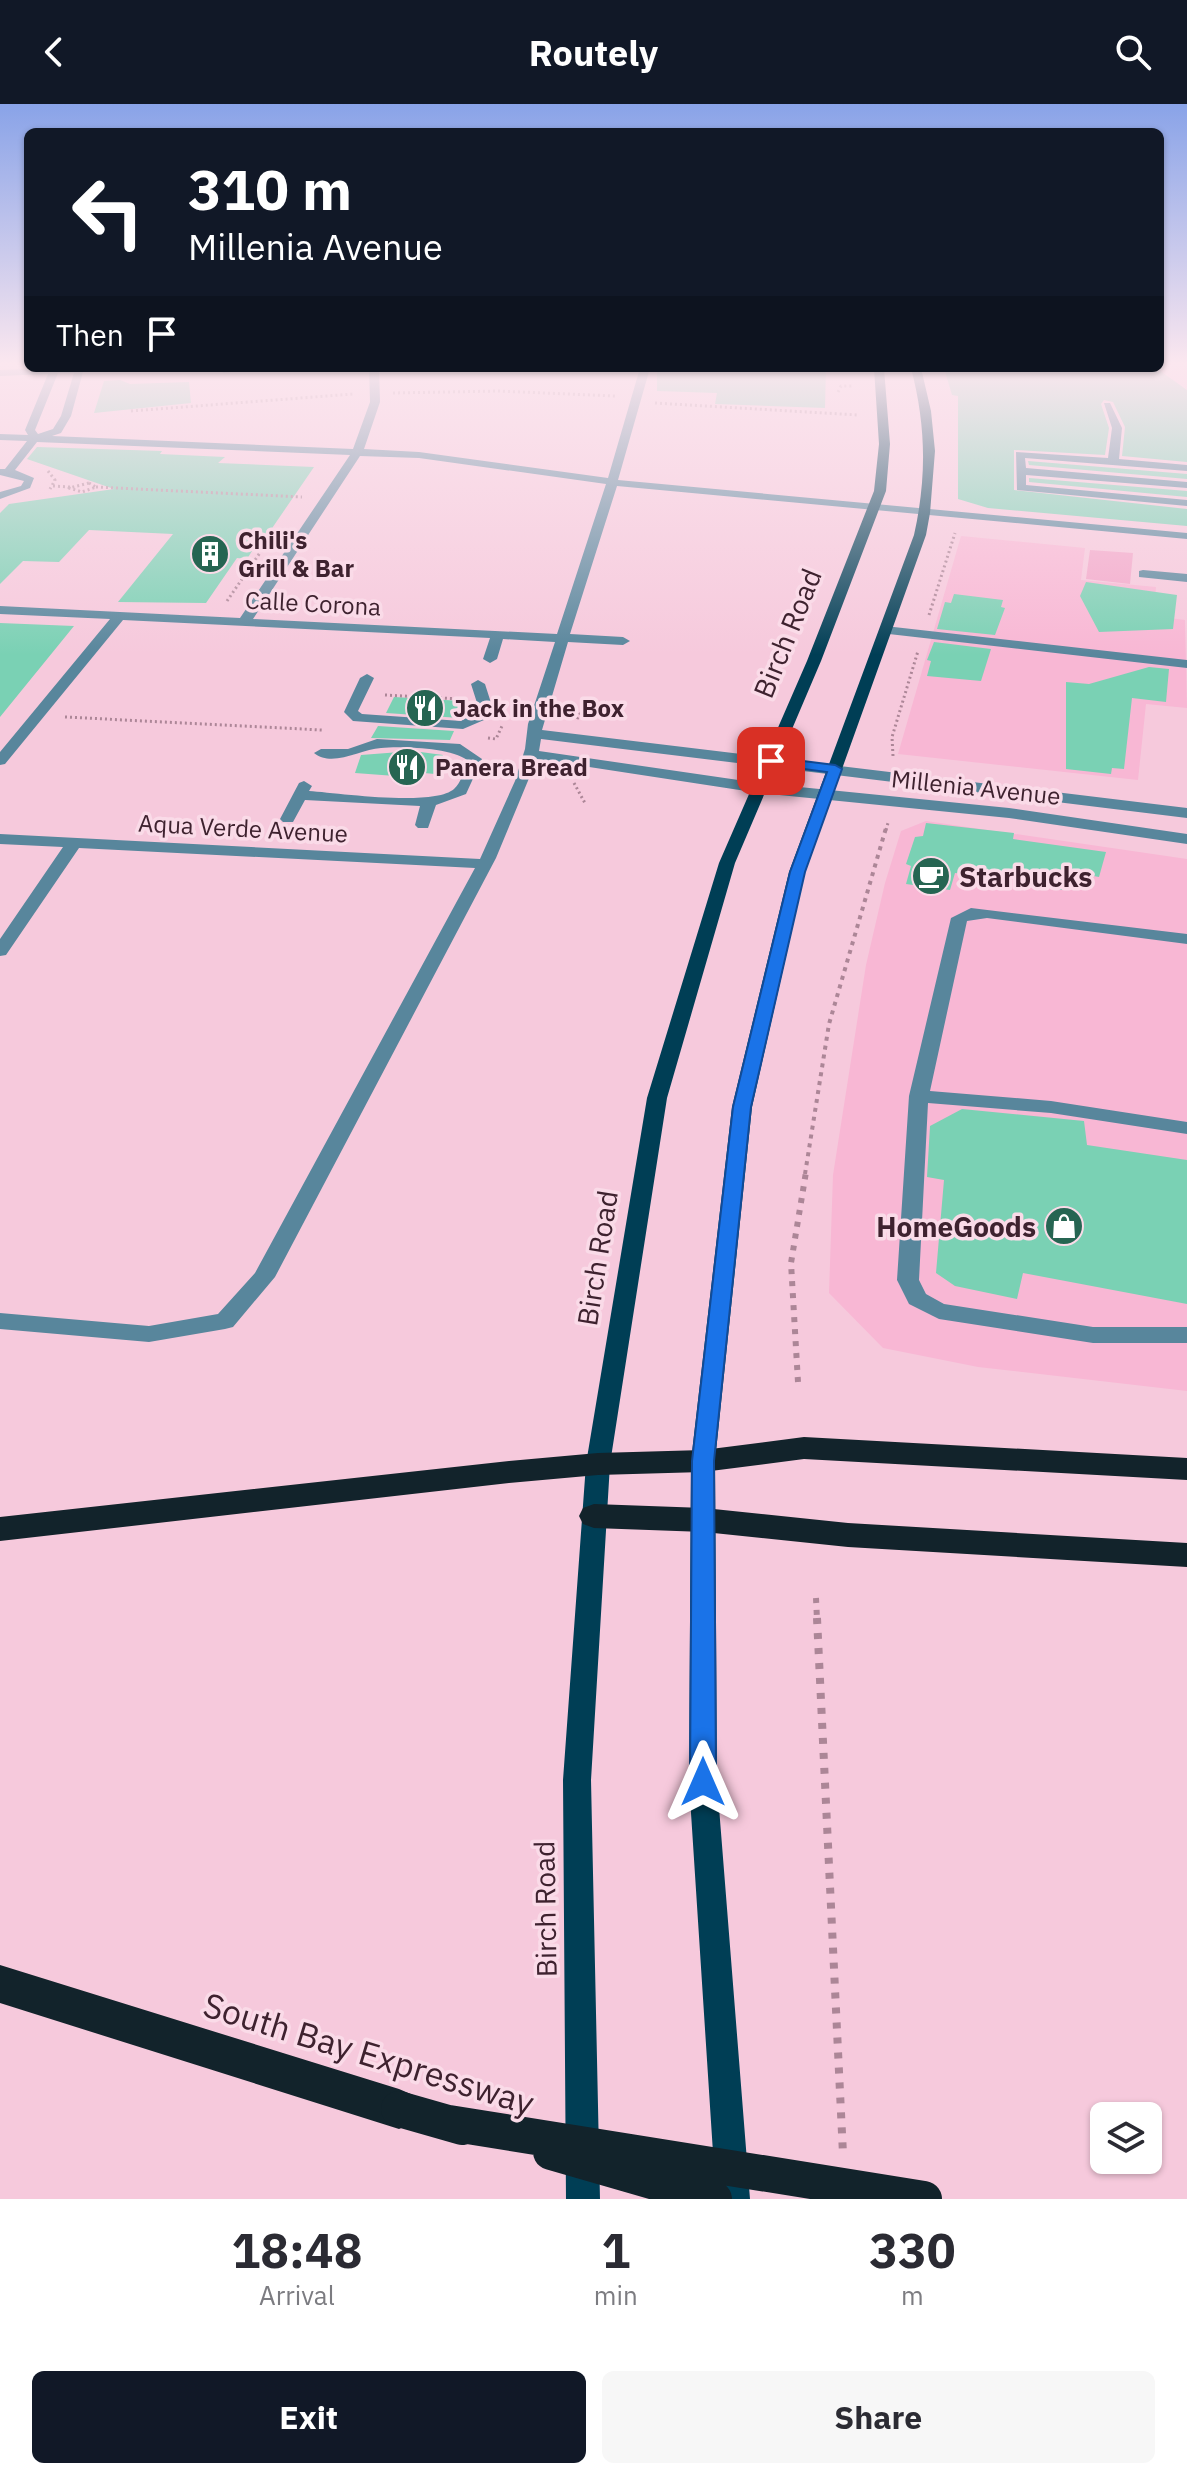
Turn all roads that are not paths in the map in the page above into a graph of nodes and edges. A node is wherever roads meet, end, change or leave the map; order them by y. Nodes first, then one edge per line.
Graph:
1 (352, 460) edge
2 (435, 460) edge
3 (618, 460) edge
4 (885, 460) edge
5 (932, 460) edge
6 (1020, 460) edge
7 (1087, 460) edge
8 (1113, 462) joint
9 (1184, 468) edge
10 (1020, 471) junction
11 (4, 472) edge
12 (612, 480) junction
13 (1183, 485) edge
14 (0, 496) edge
15 (1187, 503) edge
16 (873, 511) junction
17 (924, 517) junction
18 (1187, 536) edge
19 (1187, 547) edge
20 (1143, 574) dead end
21 (1187, 578) edge
22 (0, 610) edge
23 (120, 616) junction
24 (244, 622) junction
25 (885, 630) junction
26 (498, 635) junction
27 (562, 638) junction
28 (623, 641) dead end
29 (490, 659) dead end
30 (1187, 664) edge
31 (367, 678) dead end
32 (478, 684) dead end
33 (536, 734) junction
34 (321, 753) dead end
35 (533, 754) junction
36 (0, 761) edge
37 (771, 761) junction
38 (835, 769) junction
39 (759, 788) junction
40 (825, 795) junction
41 (429, 802) junction
42 (1187, 813) edge
43 (288, 819) dead end
44 (423, 825) dead end
45 (0, 839) edge
46 (1187, 839) edge
47 (74, 843) junction
48 (484, 864) junction
49 (1187, 939) edge
50 (0, 951) edge
51 (919, 1096) junction
52 (1187, 1128) edge
53 (0, 1321) edge
54 (1187, 1335) edge
55 (703, 1461) junction
56 (598, 1464) junction
57 (1187, 1469) edge
58 (594, 1516) junction
59 (704, 1520) junction
60 (0, 1529) edge
61 (1187, 1555) edge
62 (0, 1984) edge
63 (449, 2123) junction
64 (583, 2199) edge
65 (714, 2199) edge
66 (733, 2199) edge
67 (924, 2199) edge

1 - 24 street
2 - 12 street
3 - 12 street
4 - 16 main road, Birch Road
5 - 17 main road
6 - 10 street
7 - 8 street
8 - 9 street
9 - 13 street
10 - 13 street
10 - 15 street
11 - 14 street
12 - 16 street
12 - 27 street
16 - 17 street
16 - 37 main road, Birch Road
17 - 18 street
17 - 19 street
17 - 25 main road
20 - 21 street
22 - 23 street, Calle Corona
23 - 24 street, Calle Corona
23 - 36 street
24 - 26 street, Calle Corona
25 - 30 street
25 - 38 main road
26 - 27 street, Calle Corona
26 - 29 street
27 - 28 street, Calle Corona
27 - 33 street
31 - 32 street
33 - 35 street
33 - 37 street, Millenia Avenue
34 - 41 street
35 - 39 street, Millenia Avenue
35 - 48 street
37 - 38 street, Millenia Avenue
37 - 39 main road, Birch Road
38 - 40 main road
38 - 42 street, Millenia Avenue
39 - 40 street, Millenia Avenue
39 - 56 main road, Birch Road
40 - 46 street, Millenia Avenue
40 - 55 main road
41 - 43 street
41 - 44 street
45 - 47 street, Aqua Verde Avenue
47 - 48 street, Aqua Verde Avenue
47 - 50 street
48 - 53 street
49 - 51 street
51 - 52 street
51 - 54 street
55 - 56 highway
55 - 57 highway
55 - 59 main road
56 - 58 main road, Birch Road
56 - 60 highway
58 - 59 highway
58 - 64 main road, Birch Road
59 - 61 highway
59 - 66 main road
62 - 63 highway, South Bay Expressway, bridge
63 - 65 highway, South Bay Expressway, bridge
63 - 67 highway, bridge

